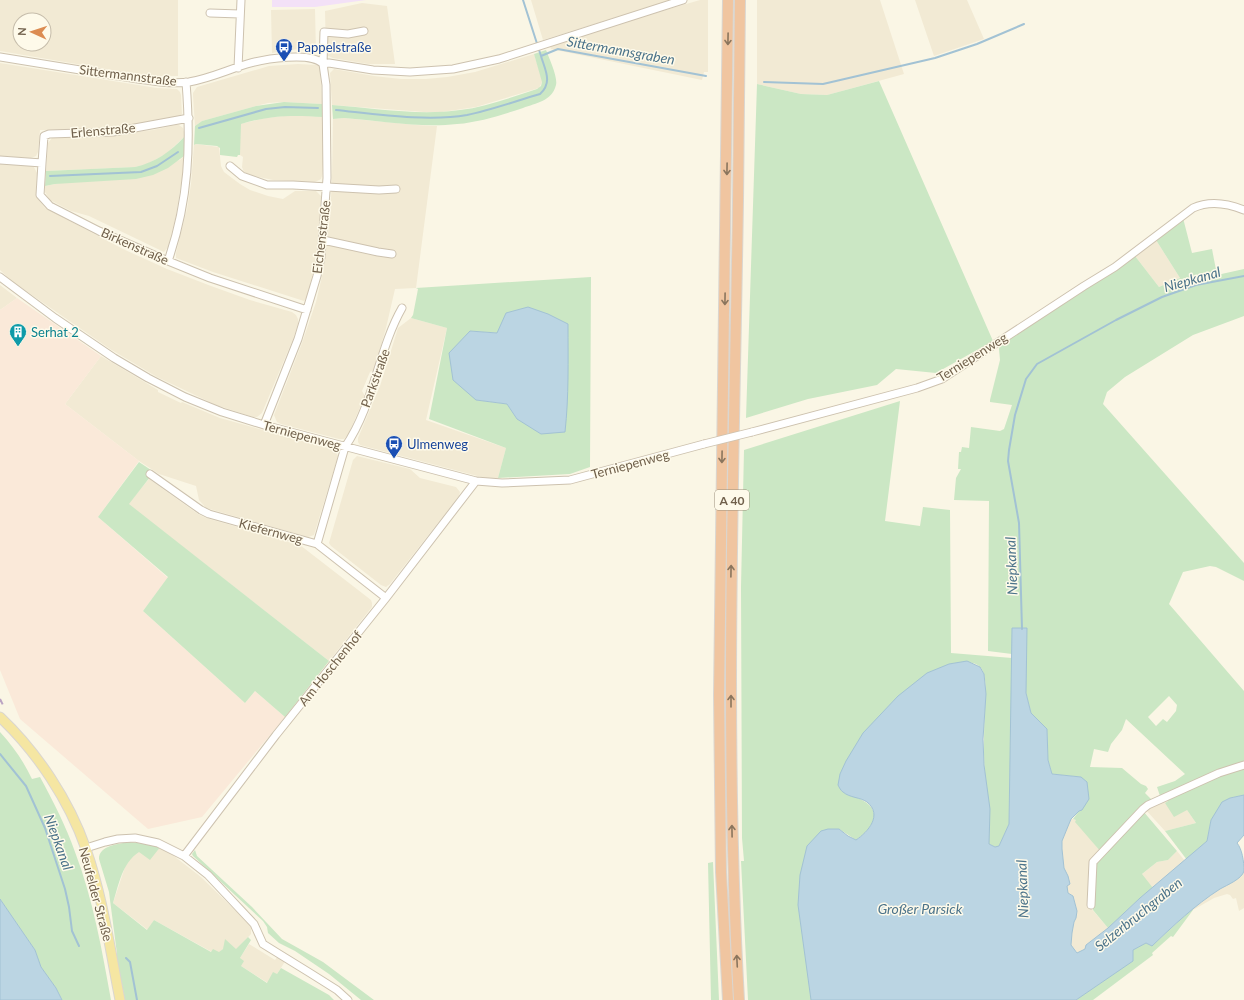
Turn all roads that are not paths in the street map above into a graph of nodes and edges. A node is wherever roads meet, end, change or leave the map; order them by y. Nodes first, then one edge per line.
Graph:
1 (241, 0) edge
2 (683, 0) edge
3 (728, 0) edge
4 (740, 0) edge
5 (210, 13) dead end
6 (240, 14) junction
7 (364, 31) dead end
8 (0, 57) edge
9 (324, 64) junction
10 (238, 68) junction
11 (186, 82) junction
12 (189, 118) junction
13 (0, 160) edge
14 (42, 163) junction
15 (230, 166) dead end
16 (327, 187) junction
17 (396, 189) dead end
18 (1244, 210) edge
19 (323, 240) junction
20 (392, 254) dead end
21 (168, 261) junction
22 (0, 278) edge
23 (402, 308) dead end
24 (307, 310) junction
25 (264, 425) junction
26 (345, 447) junction
27 (150, 474) dead end
28 (476, 481) junction
29 (317, 544) junction
30 (386, 598) junction
31 (0, 717) edge
32 (1244, 765) edge
33 (86, 848) junction
34 (184, 856) junction
35 (1091, 905) dead end
36 (120, 1000) edge
37 (348, 1000) edge
38 (728, 1000) edge
39 (739, 1000) edge

1 - 6 street
2 - 9 street, Sittermannstraße
3 -> 38 highway, A 40
39 -> 4 highway, A 40
5 - 6 street
6 - 10 street
7 - 9 street
8 - 11 street, Sittermannstraße
9 - 10 street, Sittermannstraße
9 - 16 street, Eichenstraße
10 - 11 street, Sittermannstraße
11 - 12 street
12 - 14 street, Erlenstraße
12 - 21 street
13 - 14 street
14 - 21 street, Birkenstraße
15 - 16 street
16 - 17 street
16 - 19 street, Eichenstraße
18 - 28 street, Terniepenweg, bridge
19 - 20 street
19 - 24 street, Eichenstraße
21 - 24 street, Birkenstraße
22 - 25 street, Terniepenweg
23 - 26 street, Parkstraße
24 - 25 street, Eichenstraße
25 - 26 street, Terniepenweg
26 - 28 street, Terniepenweg
26 - 29 street
27 - 29 street, Kiefernweg
28 - 30 street, Am Hoschenhof
29 - 30 street, Kiefernweg
30 - 34 street, Am Hoschenhof
31 - 33 main road, Neufelder Straße
32 - 35 street
33 - 34 street
33 - 36 main road, Neufelder Straße
34 - 37 street

